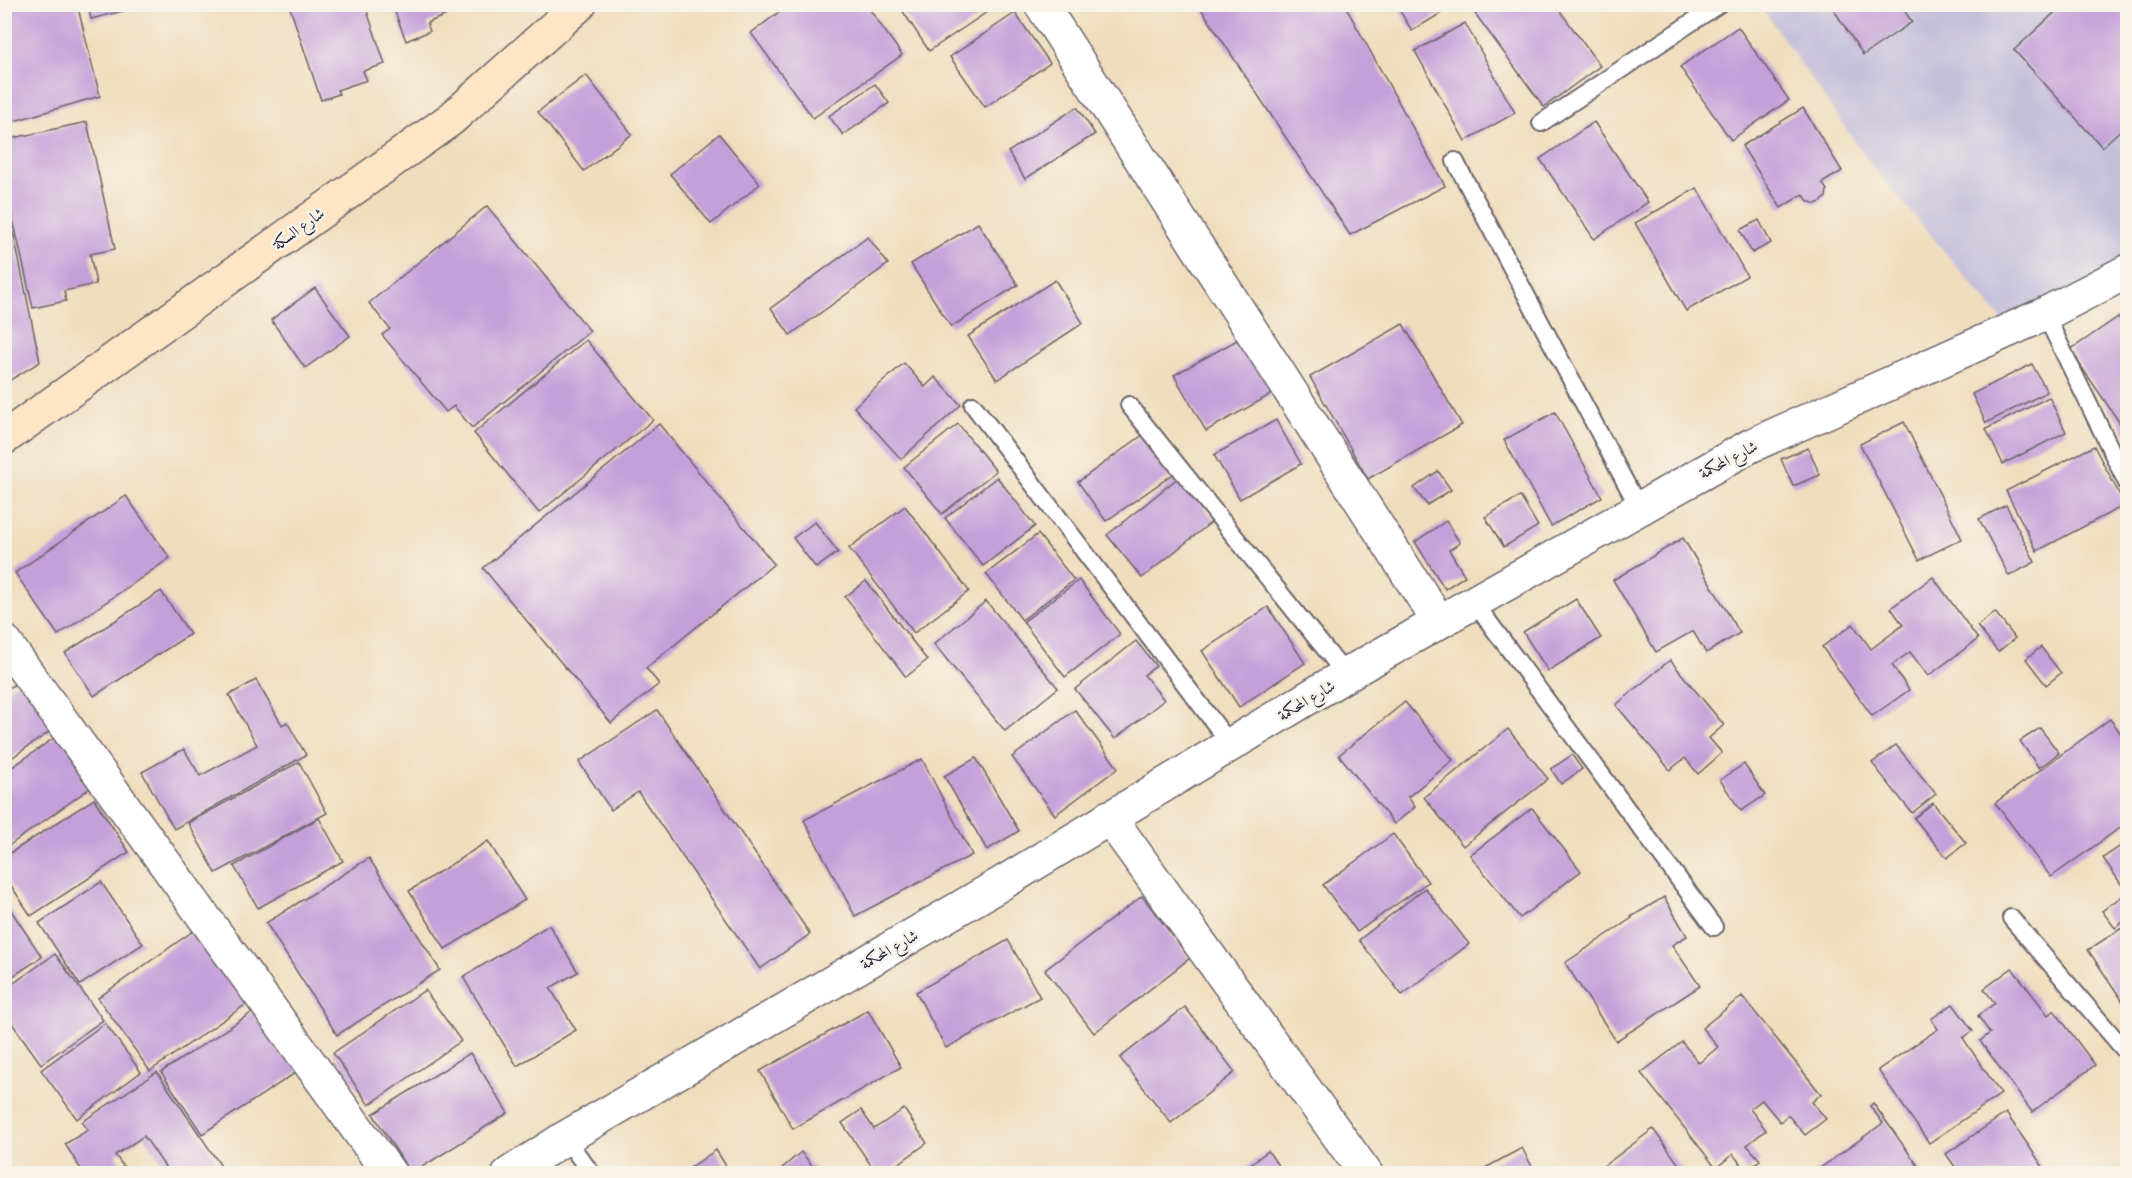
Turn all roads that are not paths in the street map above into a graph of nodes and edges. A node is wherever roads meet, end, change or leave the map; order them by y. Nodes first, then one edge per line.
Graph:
1 (580, 4) edge
2 (1041, 4) edge
3 (1719, 4) edge
4 (1541, 123) dead end
5 (1455, 161) dead end
6 (2127, 271) edge
7 (2044, 314) junction
8 (973, 405) dead end
9 (1129, 405) dead end
10 (4, 438) edge
11 (2127, 485) edge
12 (1639, 508) junction
13 (1474, 602) junction
14 (1439, 622) junction
15 (4, 640) edge
16 (1346, 675) junction
17 (1231, 745) junction
18 (1109, 817) junction
19 (2011, 918) dead end
20 (1714, 927) dead end
21 (2127, 1054) edge
22 (565, 1138) junction
23 (390, 1173) edge
24 (509, 1173) edge
25 (592, 1173) edge
26 (1366, 1173) edge

1 - 10 street, شارع السكة
2 - 14 street
3 - 4 lane
5 - 12 lane
6 - 7 street, شارع المحكمة
7 - 11 lane
7 - 12 street, شارع المحكمة
8 - 17 lane
9 - 16 lane
12 - 13 street, شارع المحكمة
13 - 14 street, شارع المحكمة
13 - 20 lane
14 - 16 street, شارع المحكمة
15 - 23 street
16 - 17 street, شارع المحكمة
17 - 18 street, شارع المحكمة
18 - 22 street, شارع المحكمة
18 - 26 street
19 - 21 lane
22 - 24 street, شارع المحكمة
22 - 25 lane

